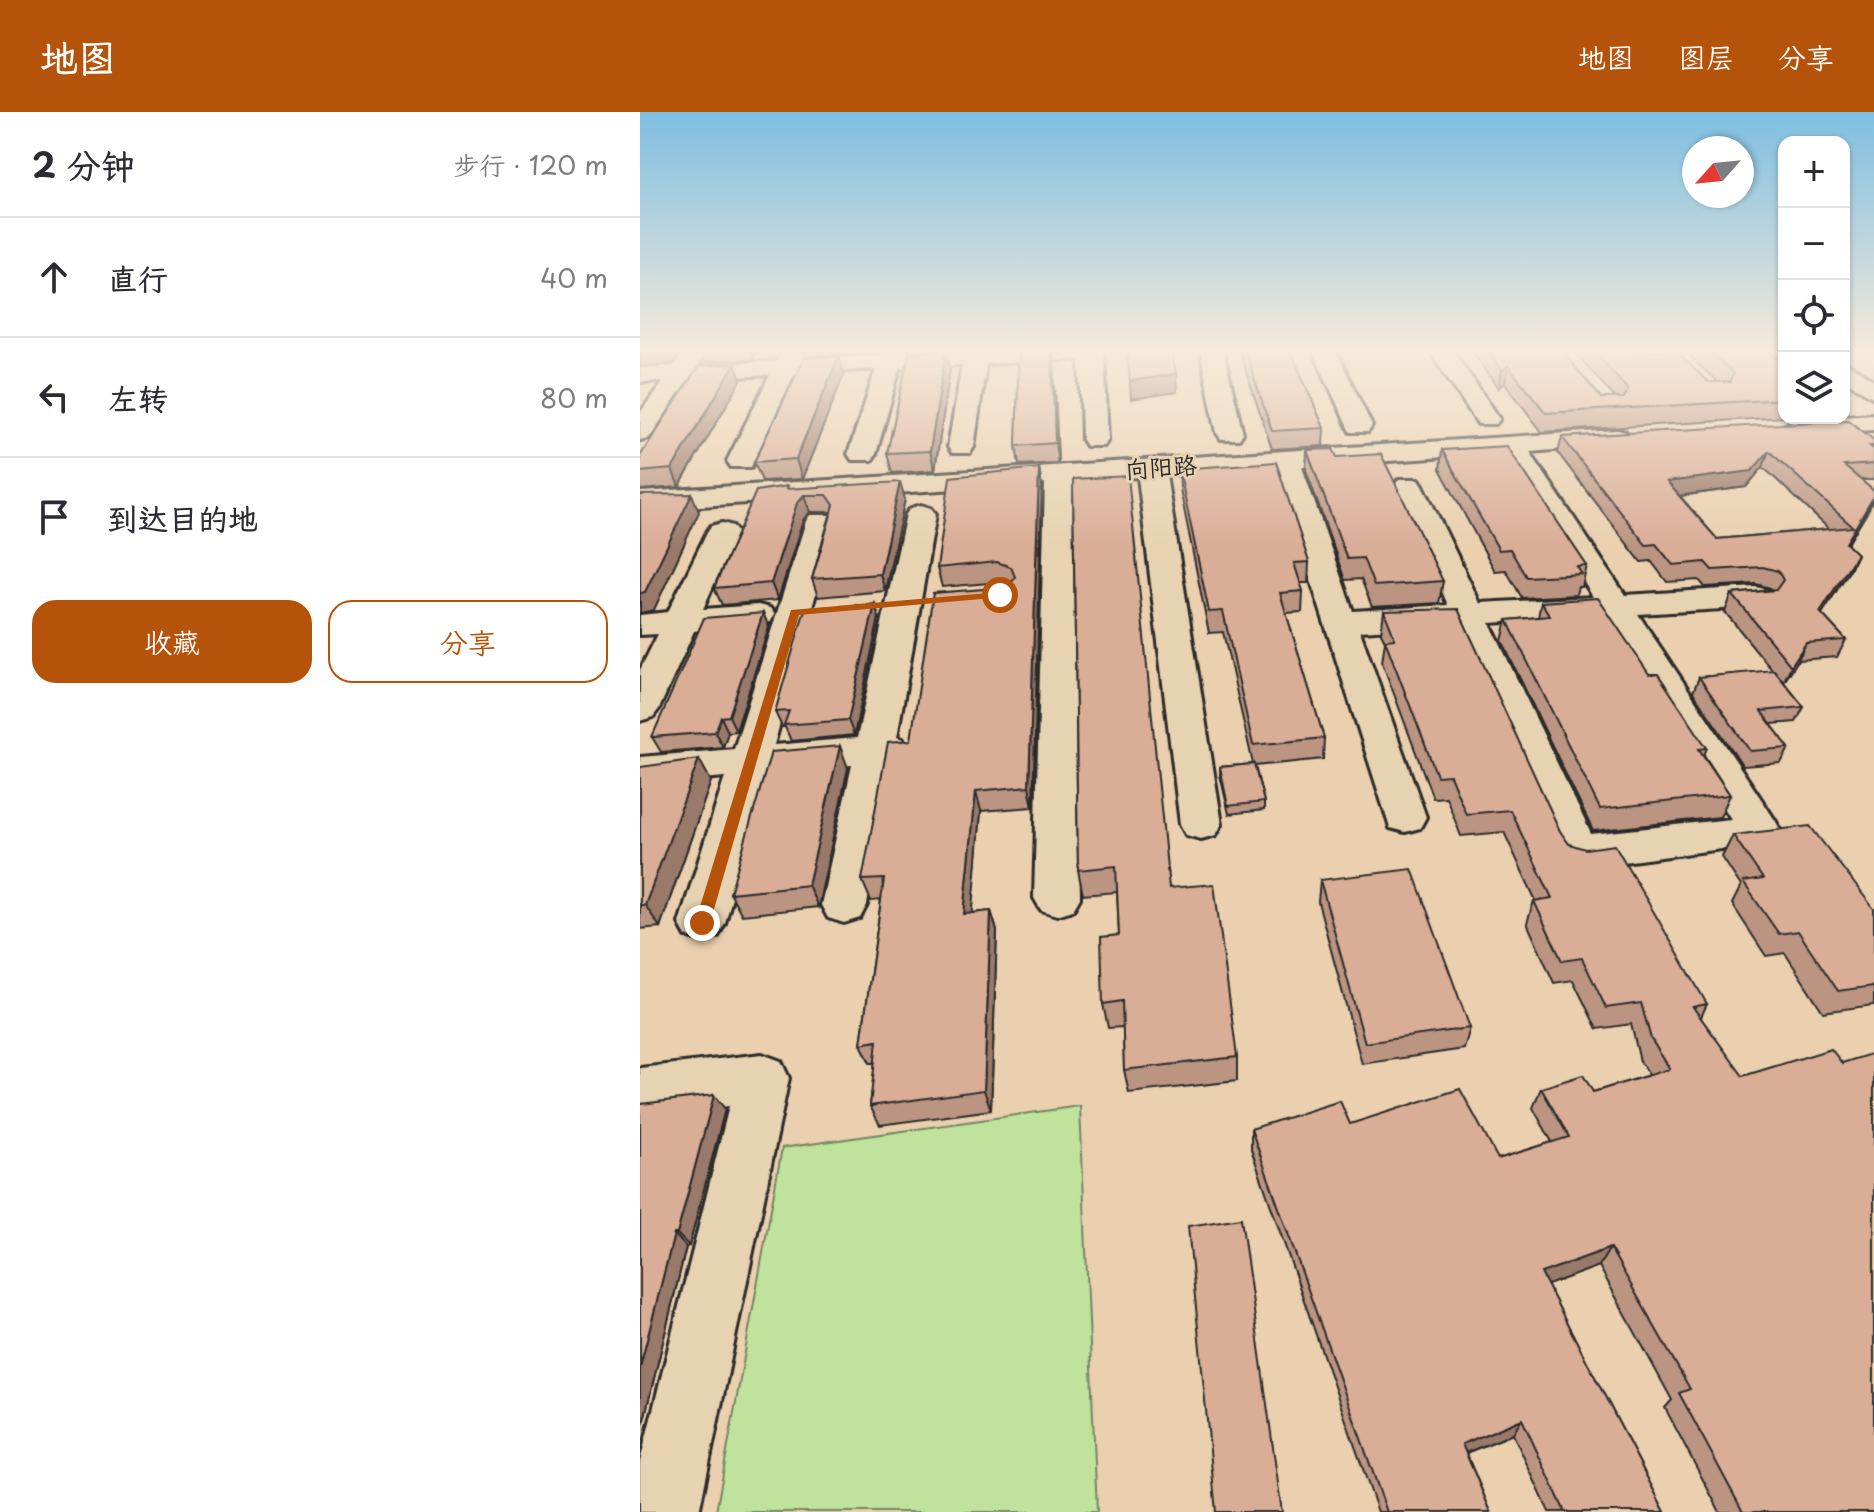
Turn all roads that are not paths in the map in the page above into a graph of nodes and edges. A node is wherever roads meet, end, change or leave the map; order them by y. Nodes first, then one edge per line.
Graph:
1 (762, 416) edge
2 (874, 416) edge
3 (966, 416) edge
4 (1094, 416) edge
5 (1226, 416) edge
6 (1354, 416) edge
7 (1488, 416) edge
8 (1874, 422) edge
9 (1359, 426) dead end
10 (1764, 429) edge
11 (1499, 432) junction
12 (1230, 433) dead end
13 (1638, 437) edge
14 (1095, 440) dead end
15 (961, 447) dead end
16 (862, 454) dead end
17 (1286, 460) junction
18 (741, 461) dead end
19 (1151, 468) junction
20 (1059, 474) junction
21 (1409, 485) dead end
22 (640, 501) edge
23 (921, 514) dead end
24 (821, 521) edge
25 (722, 532) dead end
26 (1756, 597) edge
27 (1615, 606) junction
28 (810, 611) junction
29 (1469, 614) junction
30 (681, 622) junction
31 (1340, 622) junction
32 (640, 625) edge
33 (640, 709) edge
34 (882, 749) junction
35 (751, 760) junction
36 (640, 771) edge
37 (1405, 817) dead end
38 (1201, 824) dead end
39 (1057, 898) dead end
40 (844, 905) dead end
41 (702, 923) dead end
42 (640, 1092) edge
43 (663, 1512) edge

1 - 18 street
2 - 16 street
3 - 15 street
4 - 14 street
5 - 12 street
6 - 9 street
7 - 11 street
8 - 10 street
11 - 13 street, 向阳路
11 - 17 street, 向阳路
11 - 27 street
17 - 19 street, 向阳路
17 - 31 street
19 - 20 street, 向阳路
19 - 38 street
20 - 22 street, 向阳路
20 - 39 street
21 - 29 street
23 - 34 street
24 - 28 street
25 - 30 street
26 - 27 street
27 - 29 street
27 - 29 street
28 - 30 street
28 - 35 street
29 - 31 street
30 - 32 street
30 - 33 street
31 - 37 street
34 - 35 street
34 - 40 street
35 - 36 street
35 - 41 street
42 - 43 street

